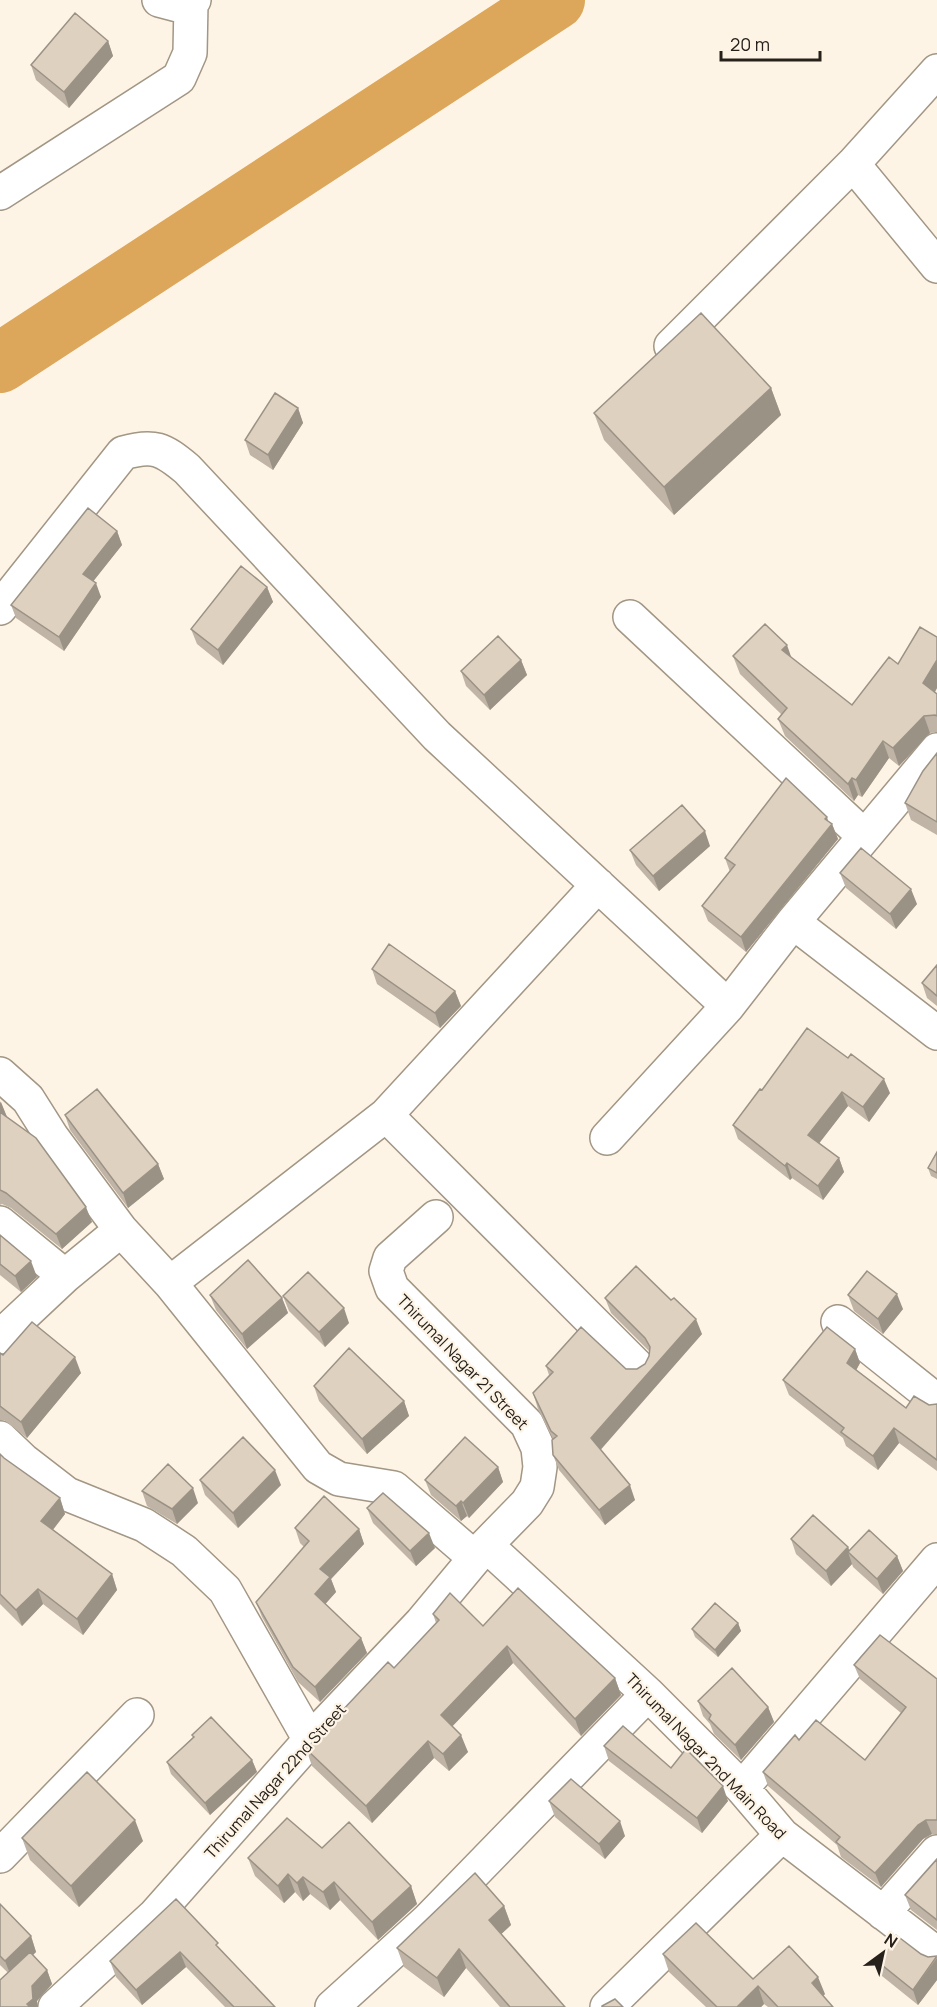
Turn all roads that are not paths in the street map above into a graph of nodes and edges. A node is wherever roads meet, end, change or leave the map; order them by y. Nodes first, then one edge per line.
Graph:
1 (182, 1) edge
2 (937, 71) edge
3 (853, 164) junction
4 (4, 185) edge
5 (937, 266) edge
6 (650, 367) edge
7 (0, 608) edge
8 (630, 617) dead end
9 (937, 750) edge
10 (864, 837) junction
11 (598, 885) junction
12 (793, 922) junction
13 (728, 1006) junction
14 (937, 1033) edge
15 (0, 1074) edge
16 (386, 1115) junction
17 (607, 1138) dead end
18 (436, 1217) dead end
19 (0, 1223) edge
20 (121, 1230) junction
21 (65, 1276) junction
22 (170, 1284) junction
23 (838, 1322) dead end
24 (0, 1337) edge
25 (637, 1366) edge
26 (937, 1401) edge
27 (0, 1438) edge
28 (481, 1552) junction
29 (937, 1560) edge
30 (648, 1694) junction
31 (137, 1715) dead end
32 (310, 1740) junction
33 (742, 1788) junction
34 (782, 1835) junction
35 (937, 1852) edge
36 (0, 1856) edge
37 (883, 1913) junction
38 (937, 1954) edge
39 (55, 2007) edge
40 (332, 2007) edge
41 (607, 2007) edge

1 - 4 street
2 - 3 street
3 - 5 street
3 - 6 street
7 - 11 street
8 - 10 street
9 - 10 street
10 - 12 street
11 - 13 street
11 - 16 street
12 - 13 street
12 - 14 street
13 - 17 street
15 - 20 street, Thirumal Nagar 2nd Main Road
16 - 22 street
16 - 25 street
18 - 28 street, Thirumal Nagar 21 Street
19 - 21 street
20 - 21 street
20 - 22 street, Thirumal Nagar 2nd Main Road
21 - 24 street
22 - 28 street, Thirumal Nagar 2nd Main Road
23 - 26 street
27 - 32 street
28 - 30 street, Thirumal Nagar 2nd Main Road
28 - 32 street, Thirumal Nagar 22nd Street
29 - 33 street
30 - 33 street, Thirumal Nagar 2nd Main Road
30 - 40 street
31 - 36 street
32 - 39 street, Thirumal Nagar 22nd Street
33 - 34 street, Thirumal Nagar 2nd Main Road
34 - 37 street, Thirumal Nagar 2nd Main Road
34 - 41 street
35 - 37 street
37 - 38 street, Thirumal Nagar 2nd Main Road

